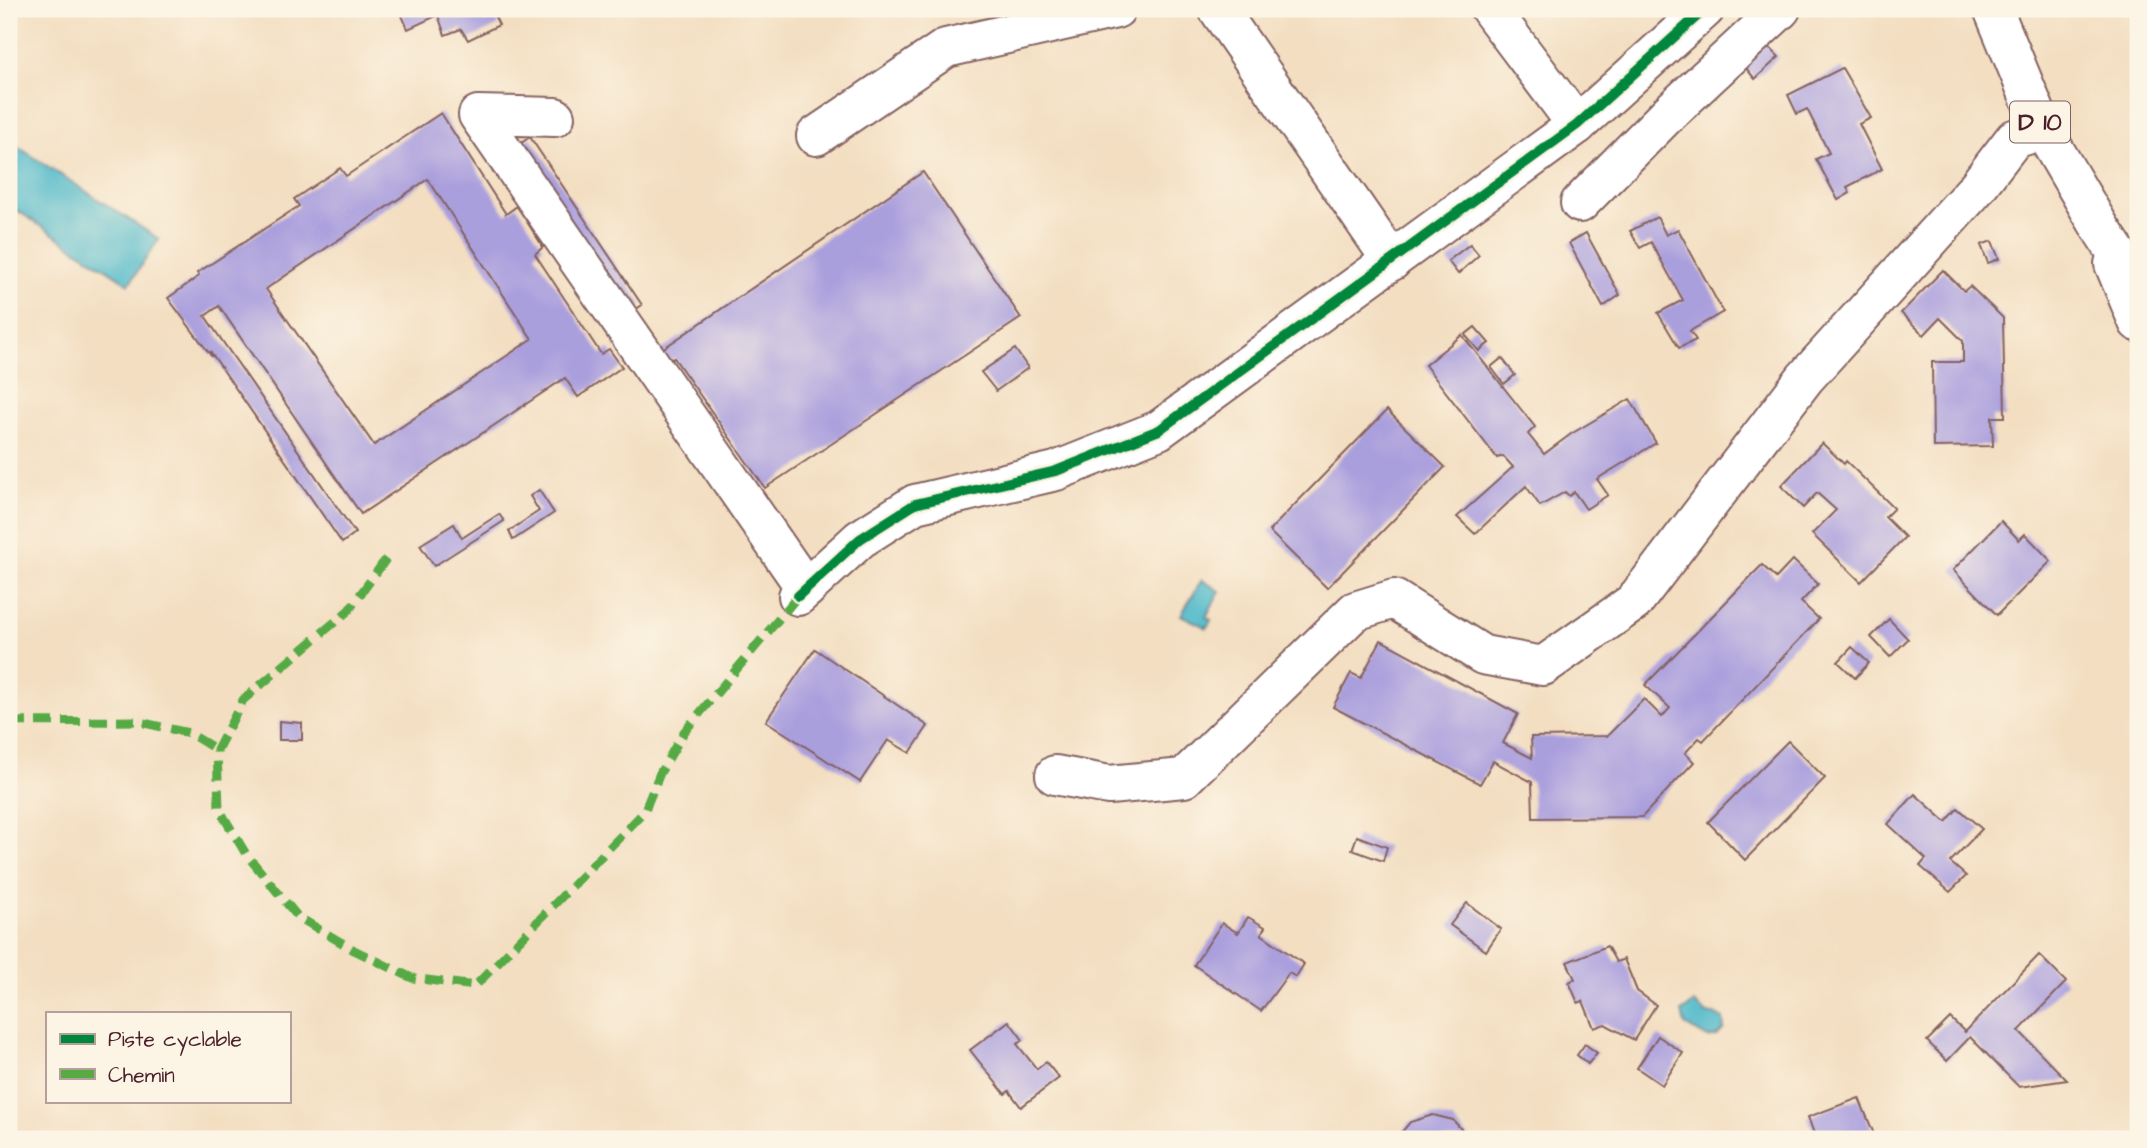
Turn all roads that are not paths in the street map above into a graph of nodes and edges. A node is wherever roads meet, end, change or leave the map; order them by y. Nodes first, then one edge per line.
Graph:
1 (1116, 9) edge
2 (1218, 9) edge
3 (1490, 9) edge
4 (1705, 9) edge
5 (1781, 9) edge
6 (1993, 9) edge
7 (555, 117) dead end
8 (1577, 125) junction
9 (2043, 130) junction
10 (816, 136) dead end
11 (1580, 203) dead end
12 (2101, 229) junction
13 (1392, 261) junction
14 (2138, 285) edge
15 (2138, 322) edge
16 (1055, 775) dead end

1 - 10 street
2 - 13 street
3 - 8 street
4 - 8 street
5 - 11 street
6 - 9 street, D 10
7 - 13 street
8 - 13 street
9 - 12 street, D 10
9 - 16 street
12 - 14 street, D 10
12 - 15 street, D 10

